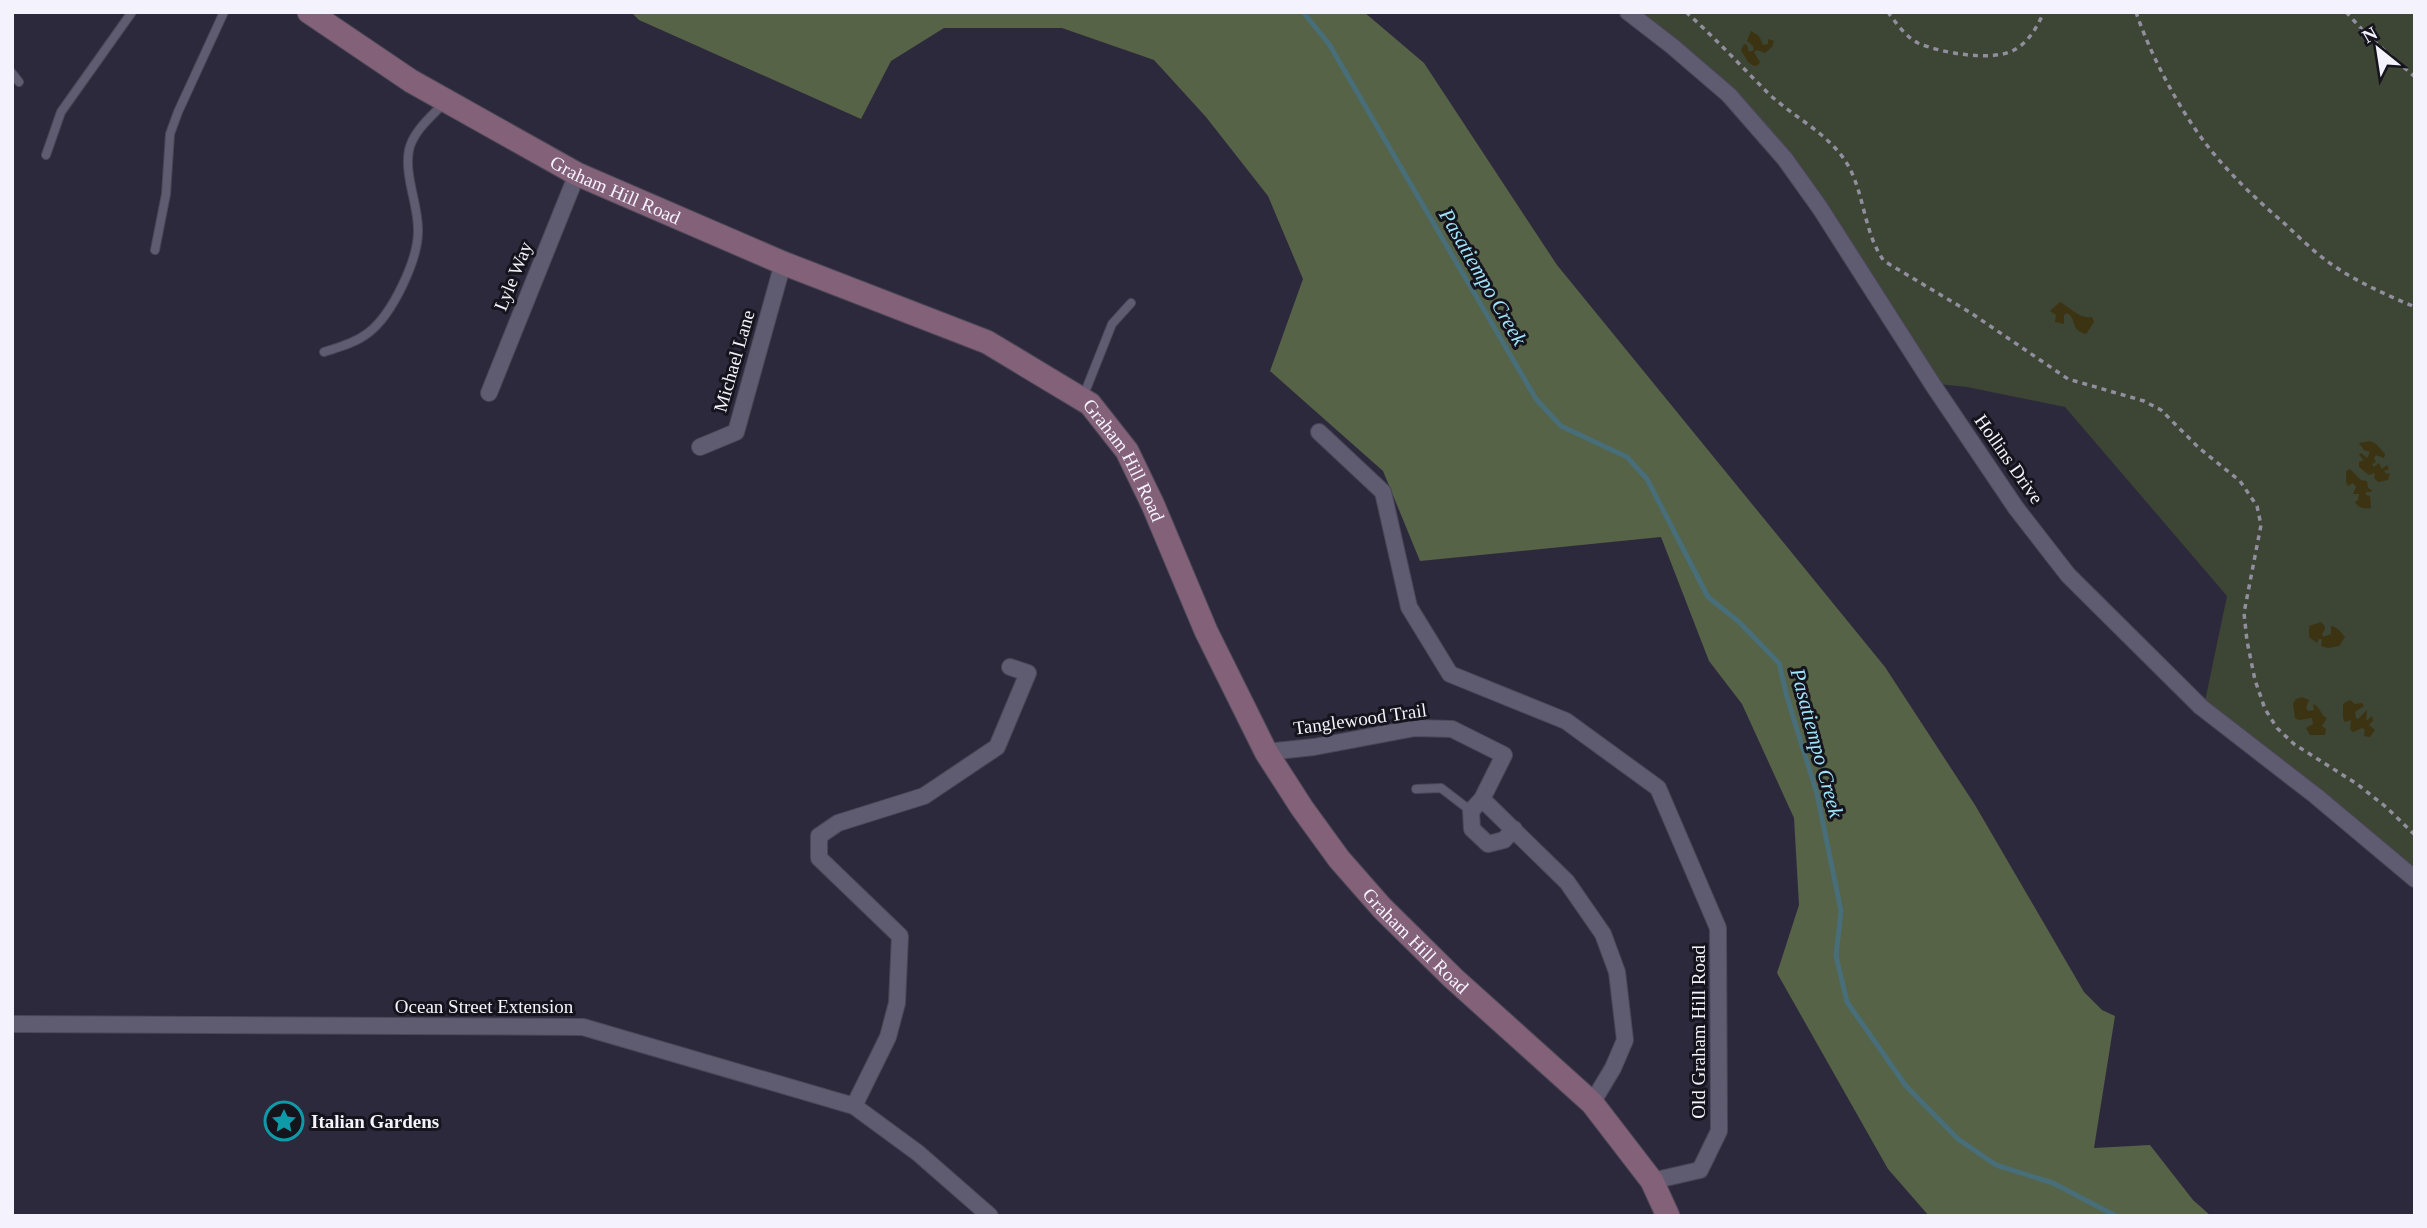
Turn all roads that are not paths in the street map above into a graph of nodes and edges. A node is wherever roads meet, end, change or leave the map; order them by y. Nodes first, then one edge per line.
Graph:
1 (132, 12) edge
2 (224, 12) edge
3 (309, 12) edge
4 (1628, 12) edge
5 (12, 73) edge
6 (19, 82) dead end
7 (446, 100) junction
8 (46, 155) dead end
9 (576, 174) junction
10 (155, 250) dead end
11 (783, 263) junction
12 (1131, 303) dead end
13 (324, 352) dead end
14 (489, 393) dead end
15 (1082, 399) junction
16 (1319, 432) dead end
17 (700, 447) dead end
18 (1010, 667) dead end
19 (1266, 752) junction
20 (1416, 789) dead end
21 (1476, 805) junction
22 (1514, 829) junction
23 (2415, 879) edge
24 (12, 1024) edge
25 (1592, 1103) junction
26 (854, 1106) junction
27 (1652, 1181) junction
28 (990, 1216) edge
29 (1668, 1216) edge

1 - 8 lane
2 - 10 lane
3 - 7 main road, Graham Hill Road
4 - 23 street, Hollins Drive
5 - 6 lane
7 - 9 main road, Graham Hill Road
7 - 13 lane
9 - 11 main road, Graham Hill Road
9 - 14 street, Lyle Way
11 - 15 main road, Graham Hill Road
11 - 17 street, Michael Lane
12 - 15 lane
15 - 19 main road, Graham Hill Road
16 - 27 street, Old Graham Hill Road
18 - 26 street
19 - 21 street, Tanglewood Trail
19 - 25 main road, Graham Hill Road
20 - 21 lane
21 - 22 street
21 - 22 street
22 - 25 street
24 - 26 street, Ocean Street Extension
25 - 27 main road, Graham Hill Road
26 - 28 street, Ocean Street Extension
27 - 29 main road, Graham Hill Road

